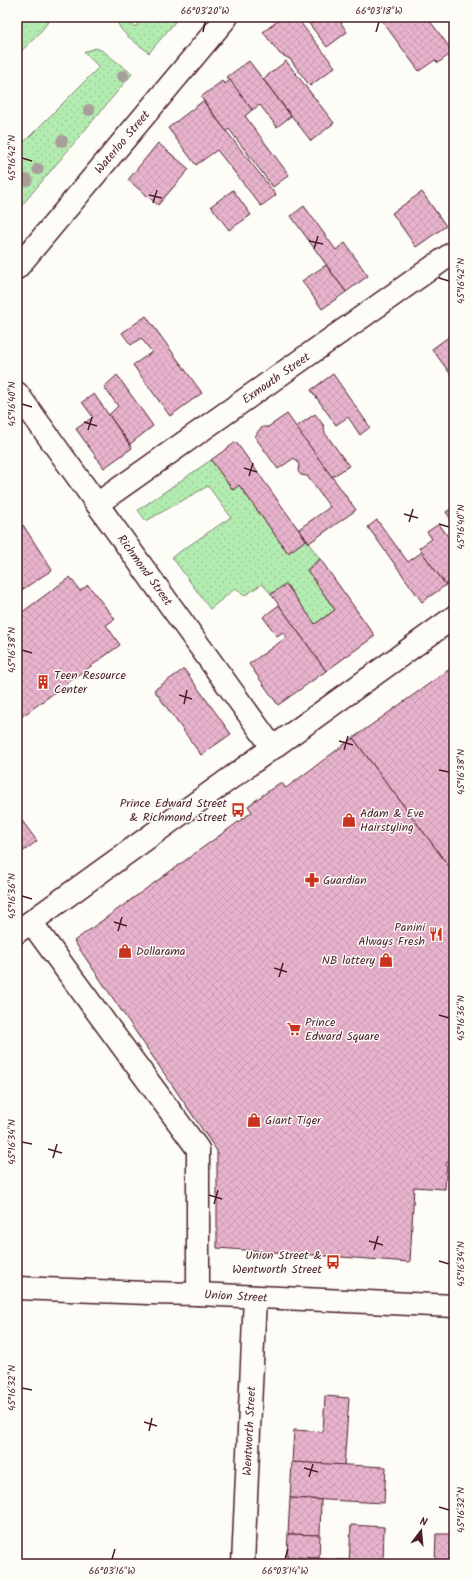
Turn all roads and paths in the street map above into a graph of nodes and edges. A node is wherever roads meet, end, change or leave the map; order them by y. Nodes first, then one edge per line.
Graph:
1 (227, 17) edge
2 (454, 252) edge
3 (17, 268) edge
4 (17, 393) edge
5 (97, 504) junction
6 (454, 617) edge
7 (273, 748) junction
8 (24, 927) edge
9 (17, 1288) edge
10 (198, 1294) junction
11 (255, 1298) junction
12 (454, 1306) edge
13 (243, 1564) edge

1 - 3 street, Waterloo Street
2 - 5 street, Exmouth Street
4 - 5 street, Richmond Street
5 - 7 street, Richmond Street
6 - 7 street
7 - 8 street
8 - 10 street
9 - 10 street, Union Street
10 - 11 street, Union Street
11 - 12 street, Union Street
11 - 13 street, Wentworth Street

